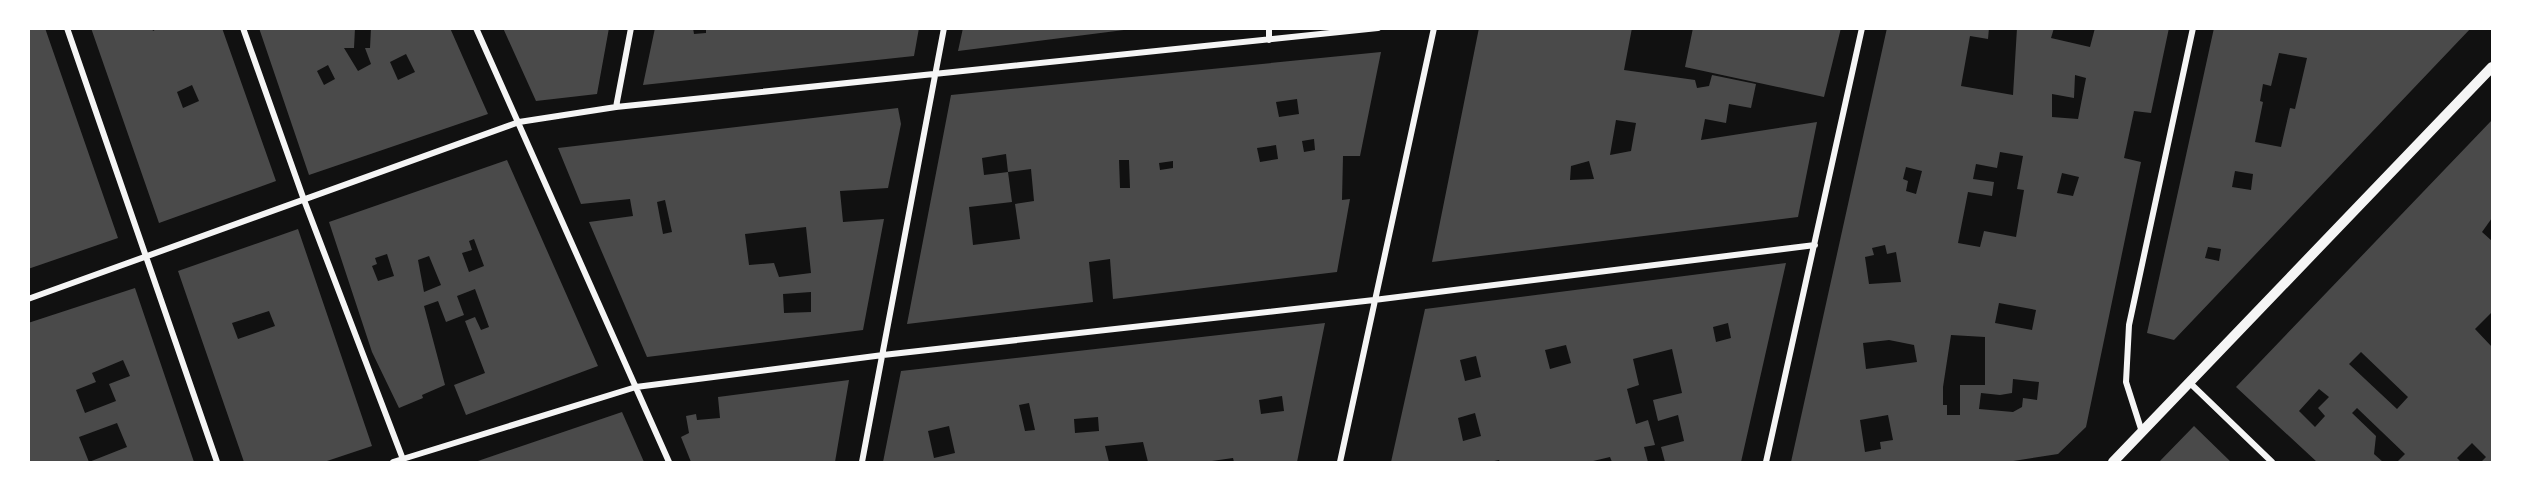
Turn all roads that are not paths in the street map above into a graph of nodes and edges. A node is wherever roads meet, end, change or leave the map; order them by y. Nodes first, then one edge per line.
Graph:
1 (68, 28) edge
2 (243, 28) edge
3 (477, 28) edge
4 (631, 28) edge
5 (944, 28) edge
6 (1269, 28) edge
7 (1378, 28) edge
8 (1434, 28) edge
9 (1862, 28) edge
10 (2193, 28) edge
11 (1269, 40) junction
12 (2493, 67) edge
13 (936, 74) junction
14 (616, 107) junction
15 (519, 122) junction
16 (304, 200) junction
17 (1815, 245) junction
18 (146, 256) junction
19 (28, 299) edge
20 (1374, 300) junction
21 (883, 355) junction
22 (2190, 383) junction
23 (636, 387) junction
24 (2142, 432) junction
25 (403, 461) edge
26 (217, 462) edge
27 (393, 462) edge
28 (669, 462) edge
29 (862, 462) edge
30 (1340, 462) edge
31 (1766, 462) edge
32 (2113, 462) edge
33 (2272, 462) edge

1 - 18 street
2 - 16 street
3 - 15 street
4 - 14 street
5 - 13 street
6 - 11 street
7 - 11 street
8 - 20 street
9 - 17 street
10 - 24 street
11 - 13 street
12 - 22 street
13 - 14 street
13 - 21 street
14 - 15 street
15 - 16 street
15 - 23 street
16 - 18 street
16 - 25 street
17 - 20 street
17 - 31 street
18 - 19 street
18 - 26 street
20 - 21 street
20 - 30 street
21 - 23 street
21 - 29 street
22 - 24 street
22 - 33 street
23 - 25 street
23 - 28 street
24 - 32 street
25 - 27 street

